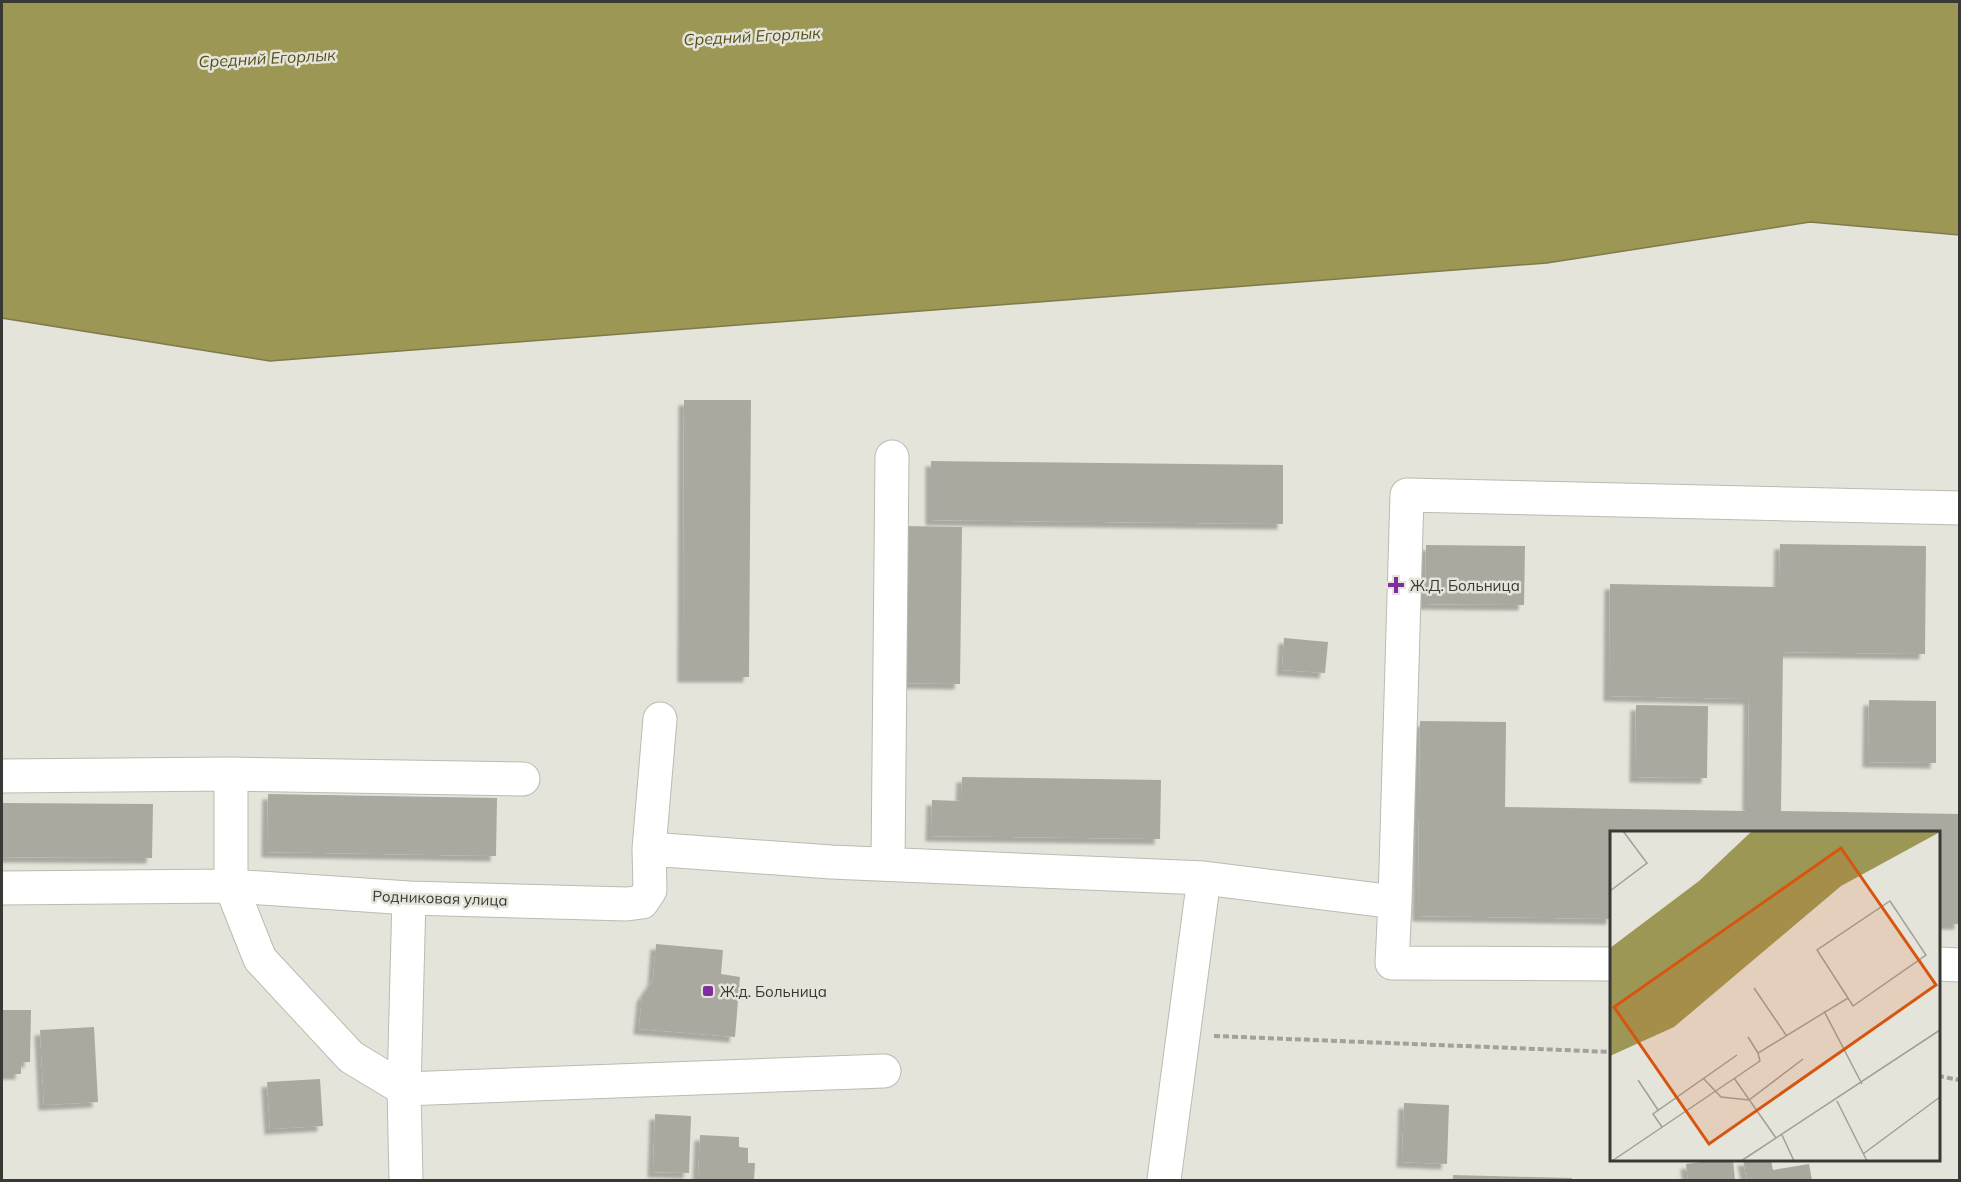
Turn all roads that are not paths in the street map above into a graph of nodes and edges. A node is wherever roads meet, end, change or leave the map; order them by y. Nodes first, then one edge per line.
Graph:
1 (892, 457) dead end
2 (1959, 508) edge
3 (660, 718) dead end
4 (231, 774) junction
5 (2, 776) edge
6 (524, 779) dead end
7 (649, 849) junction
8 (888, 864) junction
9 (1204, 878) junction
10 (231, 886) junction
11 (2, 888) edge
12 (409, 897) junction
13 (1395, 902) junction
14 (1610, 964) edge
15 (1940, 964) edge
16 (1959, 964) edge
17 (884, 1071) dead end
18 (404, 1089) junction
19 (406, 1180) edge
20 (1164, 1180) edge

1 - 8 street
2 - 13 street
3 - 7 street
4 - 5 street
4 - 6 street
4 - 10 street
7 - 8 street
7 - 12 street, Родниковая улица
8 - 9 street
9 - 13 street
9 - 20 street
10 - 11 street, Родниковая улица
10 - 12 street, Родниковая улица
10 - 18 street
12 - 18 street
13 - 14 street
15 - 16 street
17 - 18 street
18 - 19 street

